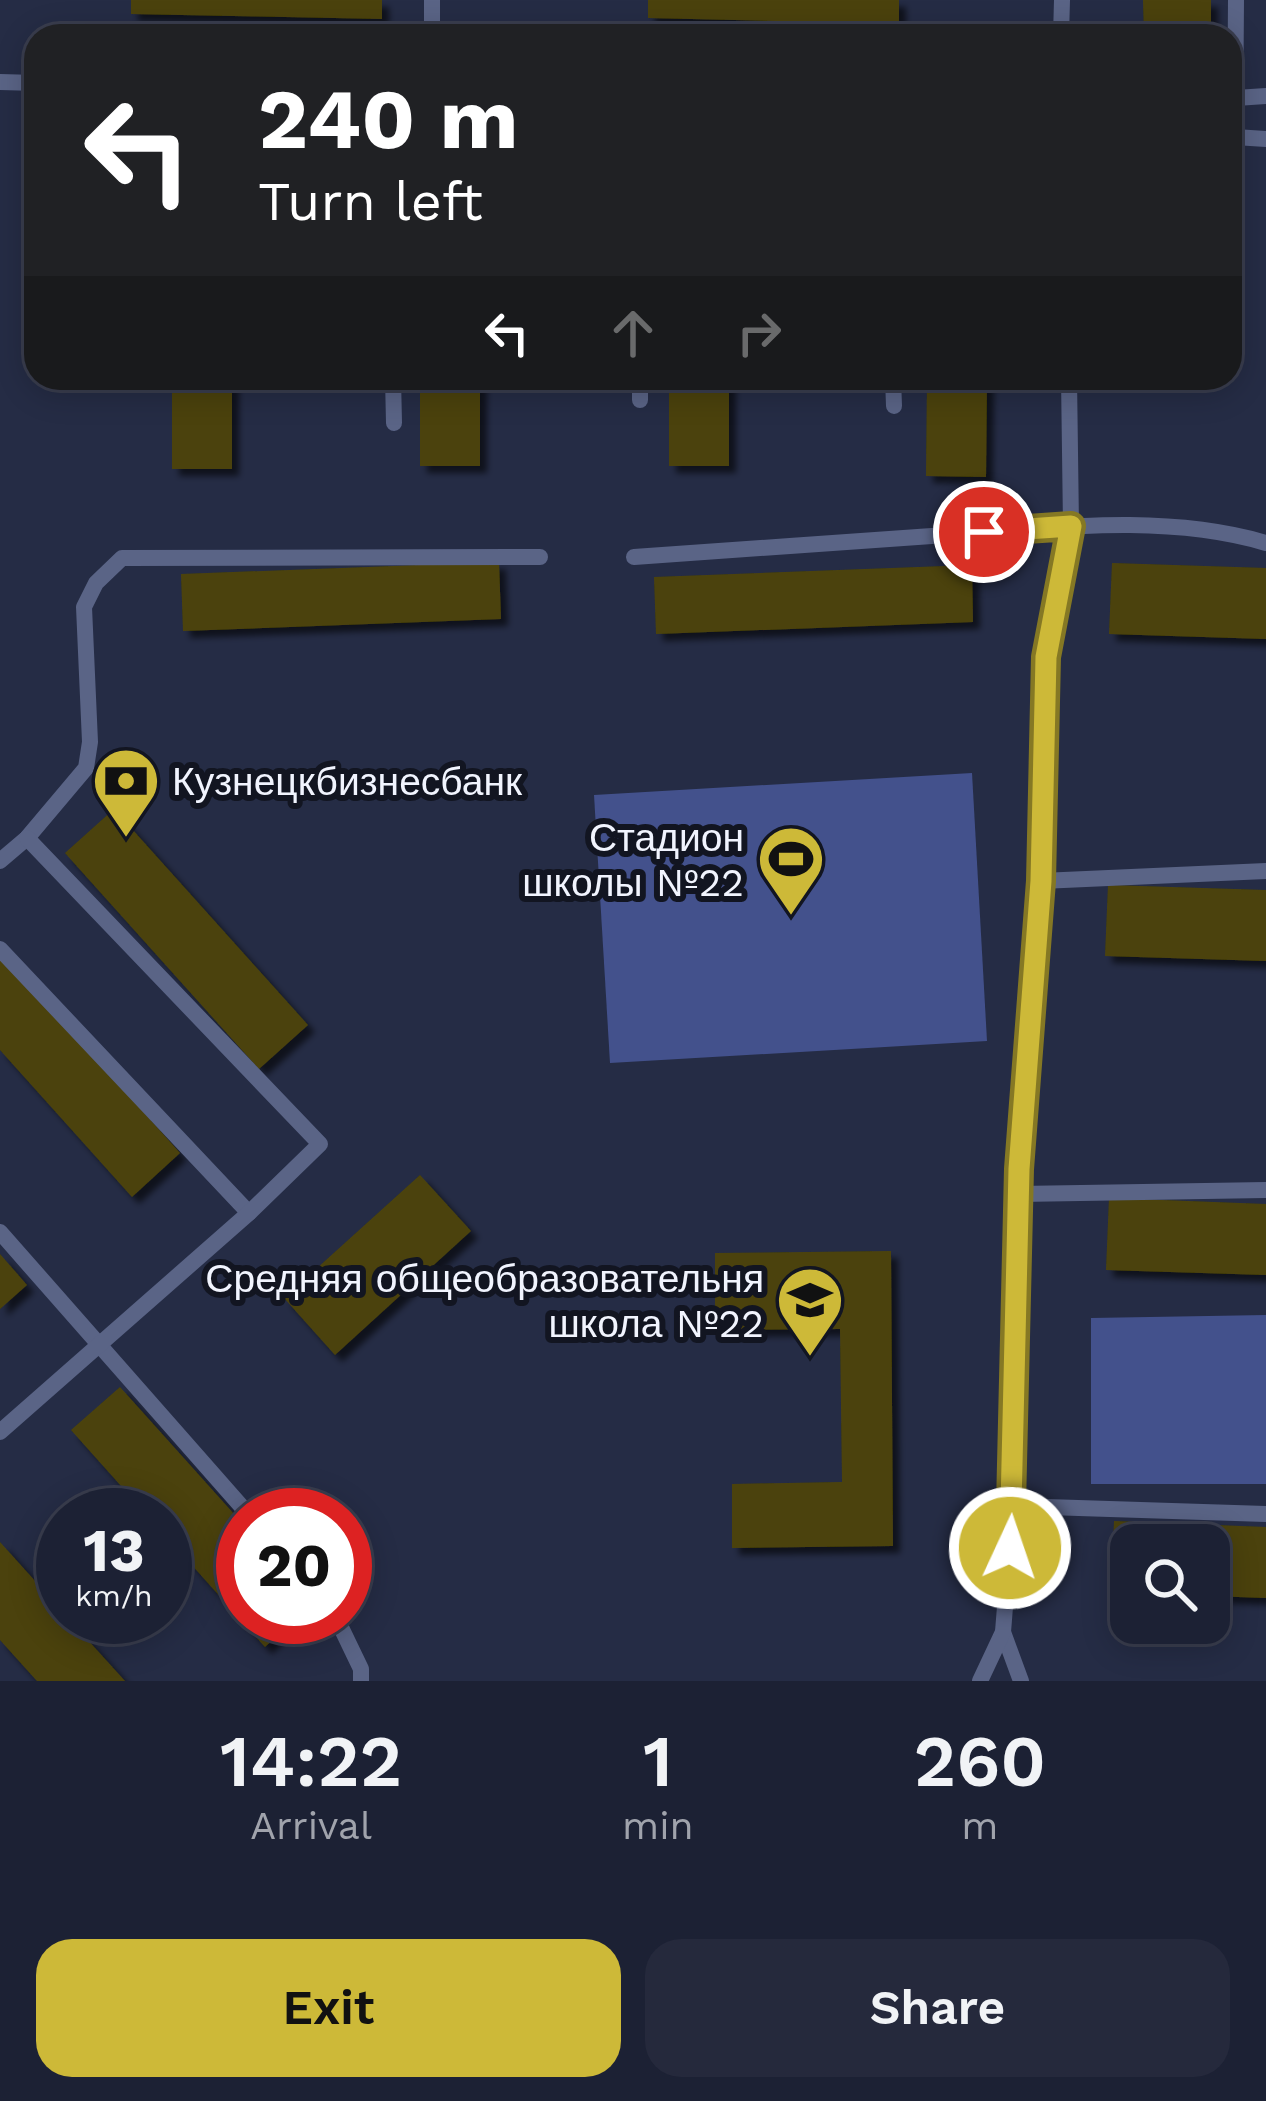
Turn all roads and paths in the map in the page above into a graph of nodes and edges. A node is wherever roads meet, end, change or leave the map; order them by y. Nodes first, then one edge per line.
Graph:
1 (393, 390) edge
2 (640, 390) edge
3 (893, 390) edge
4 (1069, 390) edge
5 (640, 400) dead end
6 (894, 406) dead end
7 (394, 423) dead end
8 (1071, 526) junction
9 (1266, 543) edge
10 (540, 557) dead end
11 (634, 557) dead end
12 (27, 838) junction
13 (0, 861) edge
14 (1266, 871) edge
15 (1041, 881) junction
16 (0, 949) edge
17 (1266, 1190) edge
18 (1018, 1194) junction
19 (250, 1213) junction
20 (0, 1232) edge
21 (100, 1342) junction
22 (0, 1432) edge
23 (226, 1488) edge
24 (1012, 1506) junction
25 (1266, 1514) edge
26 (1004, 1632) junction
27 (349, 1644) edge
28 (361, 1681) edge
29 (980, 1681) edge
30 (1021, 1681) edge

1 - 7 lane
2 - 5 lane
3 - 6 lane
4 - 8 lane
8 - 9 lane
8 - 11 lane
8 - 15 lane
10 - 12 lane
12 - 13 lane
12 - 19 lane
14 - 15 lane
15 - 18 lane
16 - 19 lane
17 - 18 lane
18 - 24 lane
19 - 21 lane
20 - 21 lane
21 - 22 lane
21 - 23 lane
24 - 25 lane
24 - 26 lane
26 - 29 lane
26 - 30 lane
27 - 28 lane

